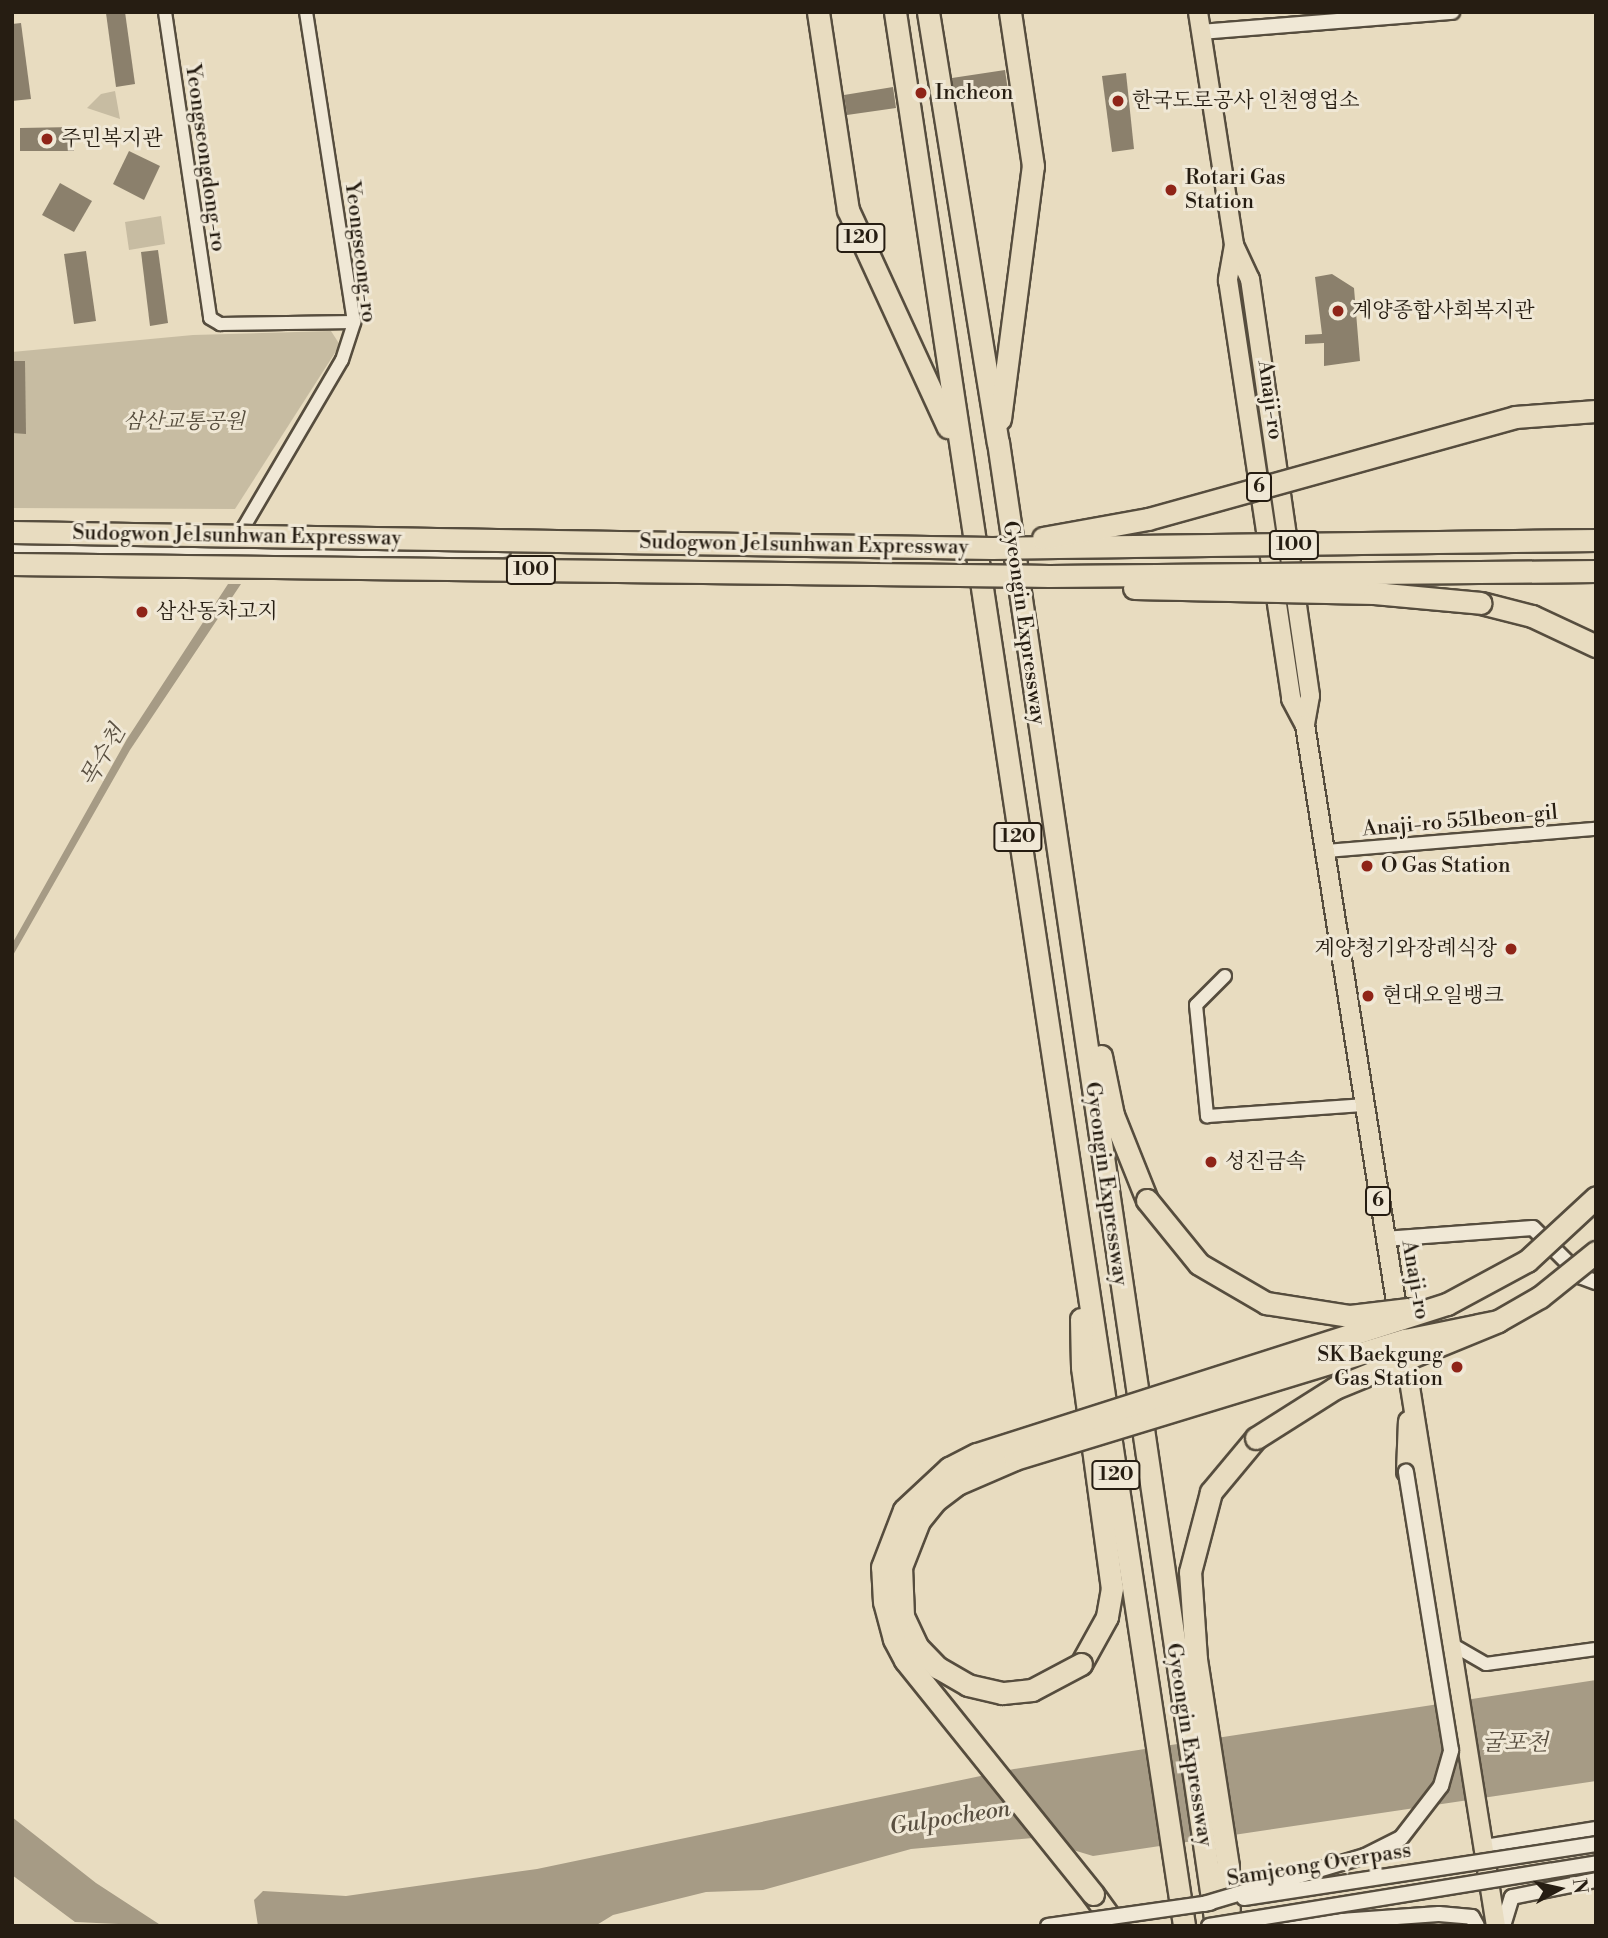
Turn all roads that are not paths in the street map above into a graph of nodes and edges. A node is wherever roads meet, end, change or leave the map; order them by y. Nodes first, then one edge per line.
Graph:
1 (165, 12) edge
2 (306, 12) edge
3 (818, 12) edge
4 (895, 12) edge
5 (928, 12) edge
6 (1010, 12) edge
7 (1198, 12) edge
8 (1452, 12) edge
9 (1311, 18) edge
10 (1201, 32) junction
11 (354, 322) junction
12 (1596, 411) edge
13 (998, 442) junction
14 (958, 448) junction
15 (12, 532) edge
16 (1596, 540) edge
17 (12, 547) edge
18 (992, 548) junction
19 (231, 550) junction
20 (536, 550) dead end
21 (12, 564) edge
22 (1596, 571) edge
23 (1049, 576) junction
24 (1596, 646) edge
25 (1596, 829) edge
26 (1326, 850) junction
27 (1225, 976) dead end
28 (1076, 977) junction
29 (1364, 1105) junction
30 (1596, 1197) edge
31 (1078, 1226) junction
32 (1384, 1239) junction
33 (1596, 1252) edge
34 (1596, 1282) edge
35 (1447, 1304) junction
36 (1498, 1321) junction
37 (1409, 1379) junction
38 (1406, 1472) joint
39 (1453, 1645) junction
40 (1596, 1649) edge
41 (1195, 1719) junction
42 (1596, 1829) edge
43 (1596, 1844) edge
44 (1484, 1847) junction
45 (1596, 1863) edge
46 (1218, 1867) junction
47 (1596, 1880) edge
48 (1204, 1904) junction
49 (1048, 1926) edge
50 (1116, 1926) edge
51 (1184, 1926) edge
52 (1209, 1926) edge
53 (1216, 1926) edge
54 (1229, 1926) edge
55 (1271, 1926) edge
56 (1477, 1926) edge
57 (1496, 1926) edge
58 (1503, 1926) edge

1 - 11 street, Yeongseongdong-ro
2 - 11 street, Yeongseong-ro
3 - 14 highway, Gyeongin Expressway / 120
4 - 14 highway, Gyeongin Expressway / 120
5 - 13 highway, Gyeongin Expressway / 120
6 - 13 highway, Gyeongin Expressway / 120
7 - 10 main road, Anaji-ro / 6
8 - 9 street
9 - 10 street
10 - 26 main road, Anaji-ro / 6
11 - 19 street, Yeongseong-ro
12 - 18 highway, bridge
13 - 28 highway, Gyeongin Expressway / 120
14 - 31 highway, Gyeongin Expressway / 120
15 - 18 highway, Sudogwon Je1sunhwan Expressway / 100, bridge
16 - 18 highway, Sudogwon Je1sunhwan Expressway / 100, bridge
17 - 19 street
19 - 20 street
21 - 23 highway, Sudogwon Je1sunhwan Expressway / 100, bridge
22 - 23 highway, Sudogwon Je1sunhwan Expressway / 100, bridge
23 - 24 highway, bridge
25 - 26 street, Anaji-ro 551beon-gil
26 - 29 main road, Anaji-ro / 6
27 - 29 street
28 - 35 highway, bridge
28 - 41 highway, Gyeongin Expressway / 120
29 - 32 main road, Anaji-ro / 6
30 - 35 highway, bridge
31 - 36 highway, bridge
31 - 51 highway, Gyeongin Expressway / 120
32 - 34 street
32 - 37 main road, Anaji-ro / 6
33 - 36 highway, bridge
35 - 50 highway, bridge
36 - 41 highway, bridge
37 - 38 main road
37 - 39 main road, Anaji-ro / 6
38 - 48 street, bridge
39 - 40 street
39 - 44 main road, Anaji-ro / 6
41 - 46 highway
42 - 44 street
43 - 48 street, Samjeong Overpass, bridge
44 - 57 main road, 6
45 - 52 street, Samjeong Overpass, bridge
46 - 53 highway, Gyeongin Expressway
46 - 54 highway
47 - 58 street
48 - 49 street, Samjeong Overpass, bridge
55 - 56 street

